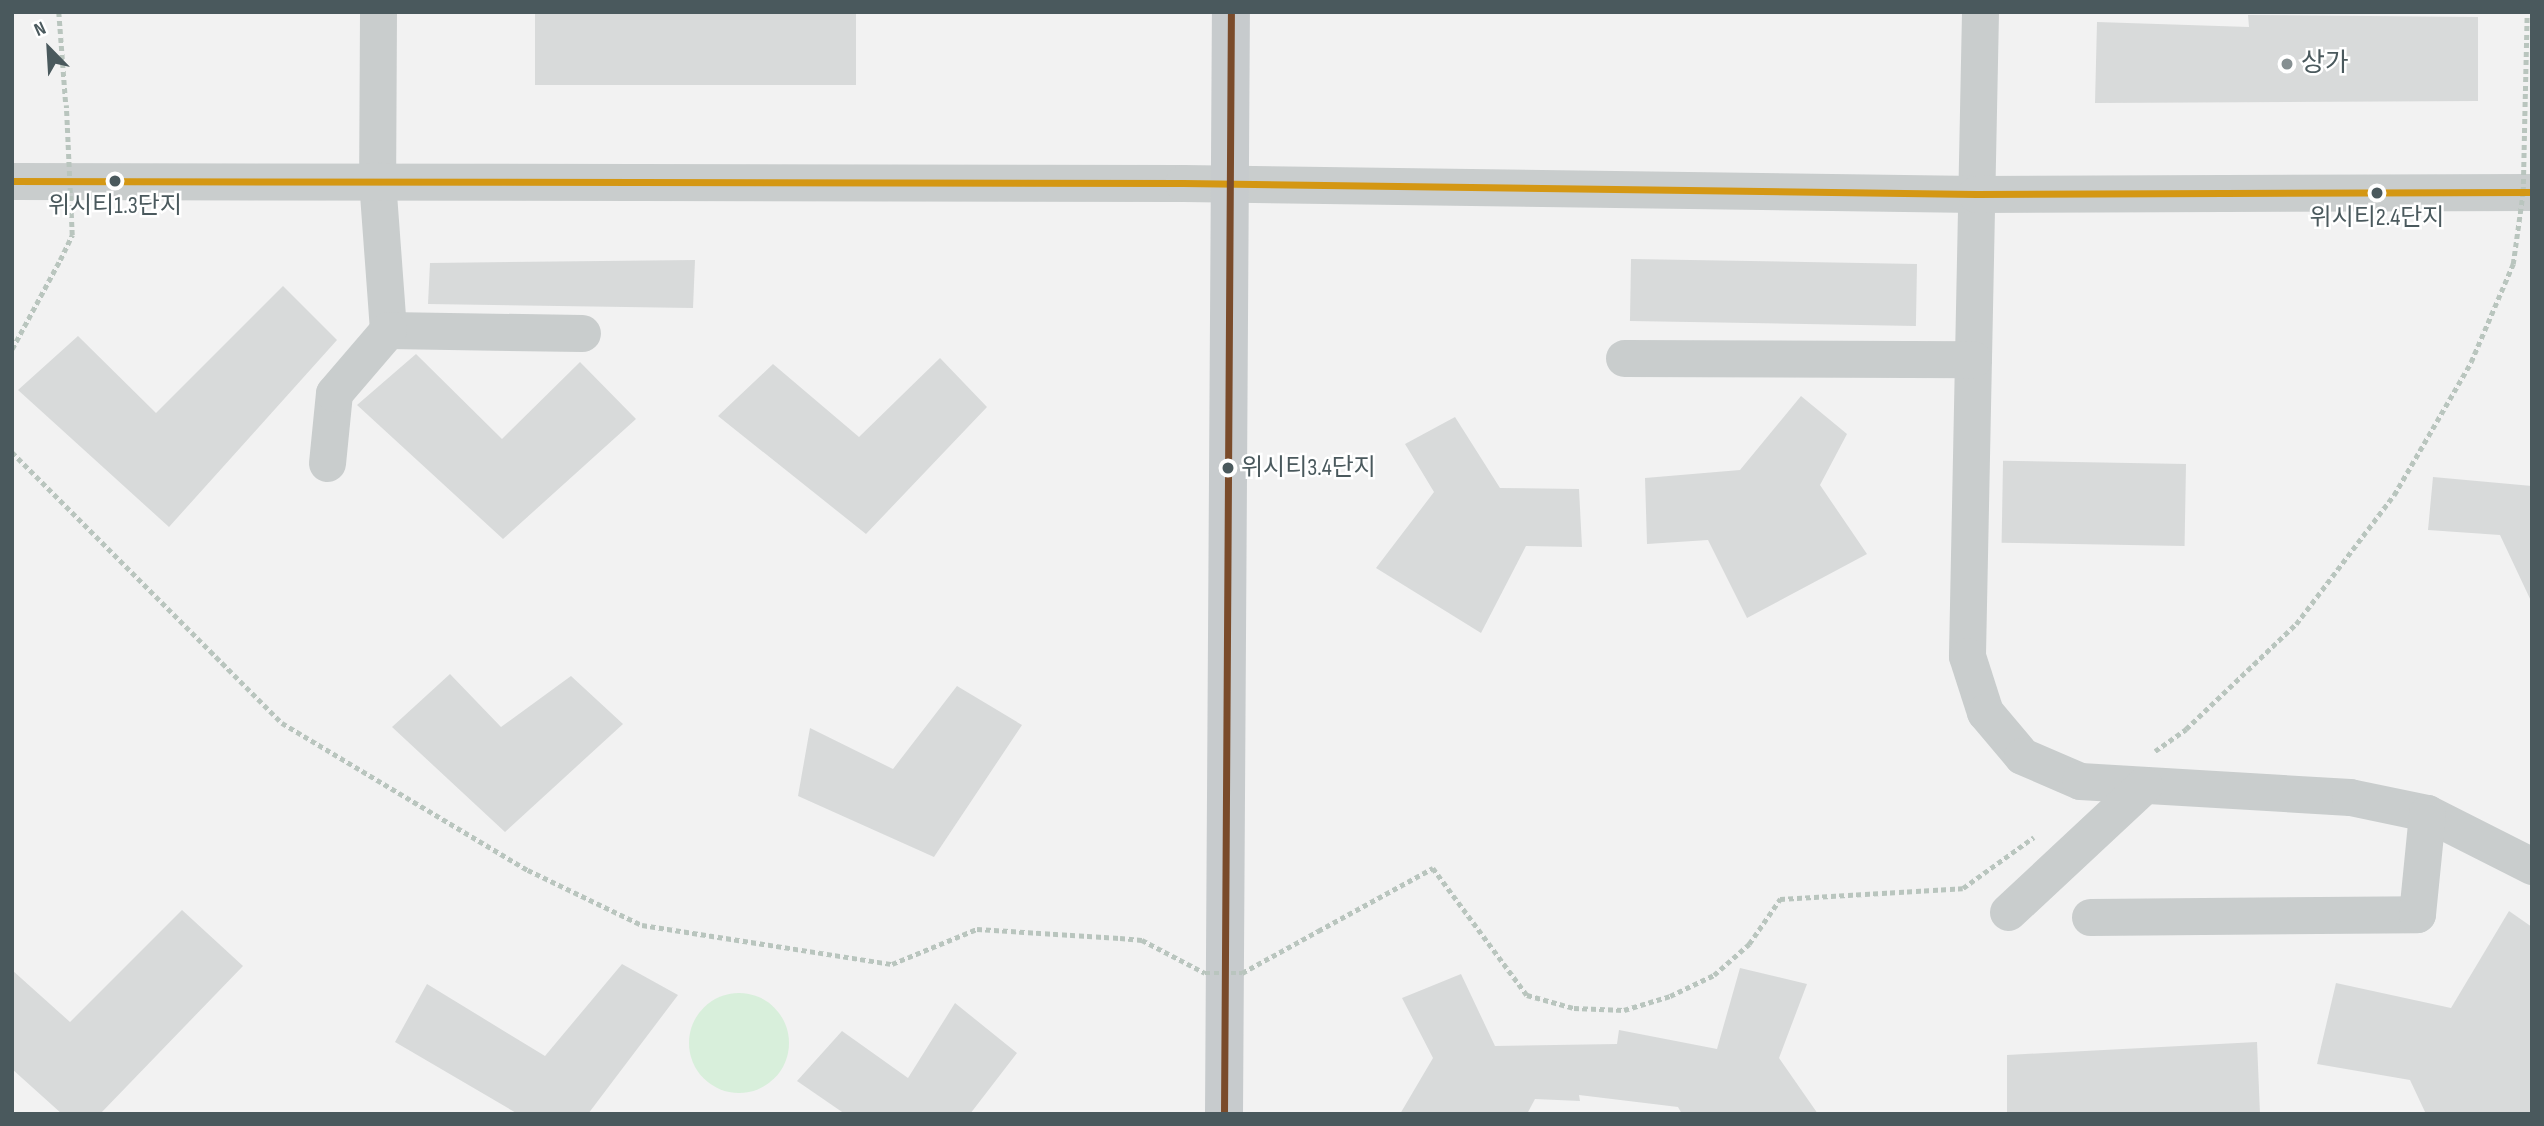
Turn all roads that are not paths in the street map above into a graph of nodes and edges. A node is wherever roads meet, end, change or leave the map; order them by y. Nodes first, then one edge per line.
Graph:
1 (378, 12) edge
2 (1231, 12) edge
3 (1980, 12) edge
4 (377, 180) junction
5 (12, 181) edge
6 (1231, 183) junction
7 (2527, 192) edge
8 (1976, 194) junction
9 (388, 330) junction
10 (582, 333) dead end
11 (1624, 358) dead end
12 (1973, 359) junction
13 (327, 463) dead end
14 (2127, 784) junction
15 (2427, 813) junction
16 (2532, 866) edge
17 (2008, 912) dead end
18 (2090, 917) dead end
19 (1224, 1114) edge

1 - 4 street
2 - 6 main road
3 - 8 street
4 - 5 street
4 - 6 street
4 - 9 street
6 - 8 street
6 - 19 main road
7 - 8 street
8 - 12 street
9 - 10 street
9 - 13 street
11 - 12 street
12 - 14 street
14 - 15 street
14 - 17 street
15 - 16 street
15 - 18 street

